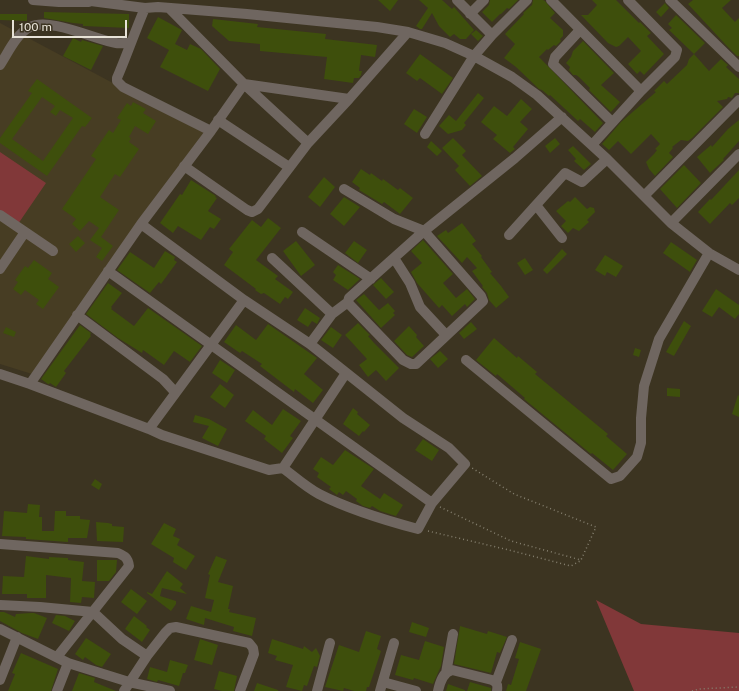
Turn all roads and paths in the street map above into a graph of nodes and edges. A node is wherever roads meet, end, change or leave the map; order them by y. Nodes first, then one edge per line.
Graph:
1 (33, 0) edge
2 (83, 0) edge
3 (457, 0) edge
4 (484, 0) edge
5 (527, 0) edge
6 (550, 0) edge
7 (628, 0) edge
8 (670, 0) edge
9 (95, 2) junction
10 (160, 4) edge
11 (145, 8) junction
12 (169, 8) junction
13 (470, 14) junction
14 (580, 30) junction
15 (408, 32) junction
16 (492, 35) junction
17 (131, 43) junction
18 (474, 56) junction
19 (0, 65) edge
20 (739, 67) edge
21 (244, 84) junction
22 (641, 91) junction
23 (350, 99) junction
24 (739, 100) edge
25 (562, 117) junction
26 (218, 120) junction
27 (612, 122) junction
28 (211, 131) junction
29 (426, 134) dead end
30 (308, 143) junction
31 (592, 145) junction
32 (739, 154) edge
33 (607, 159) junction
34 (184, 166) junction
35 (289, 166) junction
36 (344, 188) dead end
37 (644, 196) junction
38 (536, 205) junction
39 (0, 215) edge
40 (671, 223) junction
41 (141, 224) junction
42 (424, 231) junction
43 (25, 232) junction
44 (302, 232) dead end
45 (509, 235) dead end
46 (562, 238) dead end
47 (52, 251) dead end
48 (709, 253) junction
49 (272, 258) dead end
50 (394, 258) junction
51 (0, 269) edge
52 (739, 270) edge
53 (108, 271) junction
54 (371, 278) junction
55 (244, 300) junction
56 (348, 302) junction
57 (332, 314) junction
58 (77, 315) junction
59 (446, 335) junction
60 (310, 344) junction
61 (210, 345) junction
62 (466, 360) dead end
63 (346, 373) junction
64 (0, 374) edge
65 (30, 384) junction
66 (175, 392) junction
67 (315, 420) junction
68 (149, 429) junction
69 (465, 464) junction
70 (283, 468) junction
71 (432, 503) junction
72 (418, 529) junction
73 (0, 544) edge
74 (581, 560) junction
75 (0, 605) edge
76 (93, 612) junction
77 (0, 629) edge
78 (453, 634) dead end
79 (17, 637) junction
80 (512, 640) dead end
81 (394, 642) dead end
82 (330, 643) dead end
83 (147, 656) junction
84 (57, 657) junction
85 (68, 663) junction
86 (446, 673) junction
87 (0, 680) edge
88 (382, 686) edge
89 (497, 686) edge
90 (126, 687) edge
91 (739, 687) edge
92 (57, 691) edge
93 (170, 691) edge
94 (240, 691) edge
95 (317, 691) edge
96 (416, 691) edge
97 (438, 691) edge
98 (692, 691) edge

1 - 9 street
2 - 9 street
3 - 13 street
4 - 13 street
5 - 16 street
6 - 14 street
7 - 22 street
8 - 20 street
9 - 11 street
10 - 11 street
10 - 12 street
11 - 17 street
12 - 15 street
12 - 21 street
13 - 16 street
14 - 22 street
14 - 27 street
15 - 18 street
15 - 23 street
16 - 18 street
17 - 19 street
17 - 28 street
18 - 25 street
18 - 29 street
21 - 23 street
21 - 26 street
21 - 30 street
22 - 27 street
23 - 30 street
24 - 37 street
25 - 31 street
25 - 42 street
26 - 28 street
26 - 35 street
27 - 31 street
28 - 34 street
30 - 35 street
31 - 33 street
32 - 40 street
33 - 37 street
33 - 38 street
34 - 35 street
34 - 41 street
36 - 42 street
37 - 40 street
38 - 45 street
38 - 46 street
39 - 43 street
40 - 48 street
41 - 53 street
41 - 55 street
42 - 50 street
42 - 59 street
43 - 47 street
43 - 51 street
44 - 54 street
48 - 52 street
48 - 62 street
49 - 57 street
50 - 54 street
50 - 59 street
53 - 58 street
53 - 61 street
54 - 56 street
55 - 60 street
55 - 61 street
56 - 57 street
56 - 59 street
57 - 60 street
58 - 65 street
58 - 66 street
60 - 63 street
61 - 66 street
61 - 67 street
63 - 67 street
63 - 69 street
64 - 65 street
65 - 68 street
66 - 68 street
67 - 70 street
67 - 71 street
68 - 70 street
69 - 71 street
69 - 74 path
70 - 72 street
71 - 72 street
71 - 74 path
72 - 74 path
73 - 76 street
75 - 76 street
76 - 83 street
76 - 84 street
77 - 79 street
78 - 86 street
79 - 84 street
79 - 87 street
80 - 89 street
81 - 88 street
82 - 95 street
83 - 90 street
83 - 94 street
84 - 85 street
85 - 90 street
85 - 92 street
86 - 89 street
86 - 97 street
88 - 96 street
90 - 93 street
91 - 98 path

